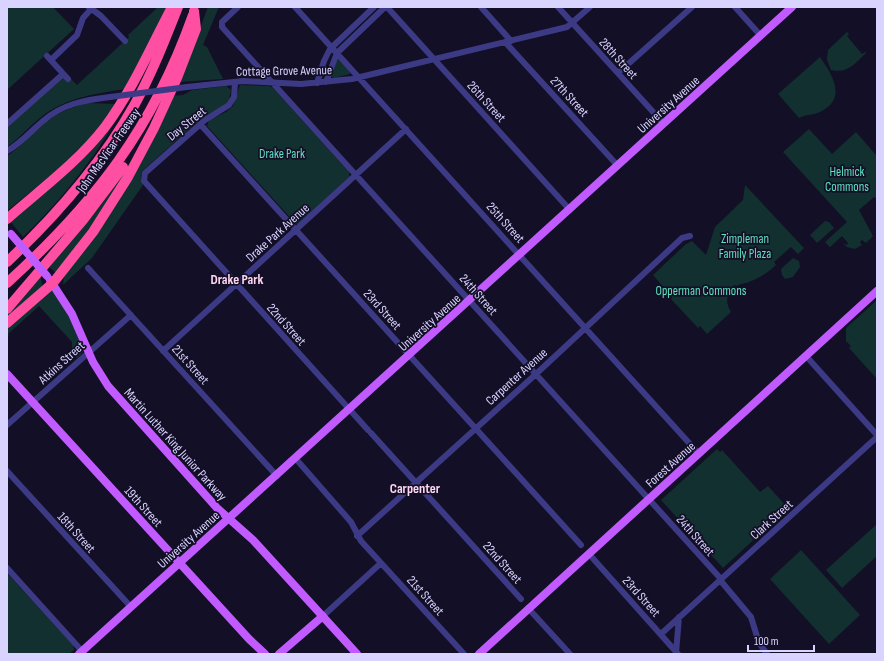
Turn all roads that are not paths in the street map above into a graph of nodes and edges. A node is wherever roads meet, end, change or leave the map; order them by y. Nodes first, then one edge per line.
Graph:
1 (172, 7) edge
2 (178, 7) edge
3 (238, 7) edge
4 (295, 7) edge
5 (374, 7) edge
6 (386, 7) edge
7 (481, 7) edge
8 (558, 7) edge
9 (590, 7) edge
10 (692, 7) edge
11 (735, 7) edge
12 (792, 7) edge
13 (90, 8) edge
14 (195, 9) edge
15 (572, 23) junction
16 (761, 36) junction
17 (125, 41) dead end
18 (508, 41) junction
19 (332, 47) junction
20 (337, 53) junction
21 (435, 59) junction
22 (618, 73) junction
23 (63, 74) junction
24 (359, 77) junction
25 (68, 79) dead end
26 (235, 82) junction
27 (326, 82) junction
28 (273, 83) junction
29 (317, 83) junction
30 (7, 124) edge
31 (200, 124) junction
32 (664, 124) junction
33 (406, 129) junction
34 (133, 140) junction
35 (7, 151) edge
36 (618, 166) junction
37 (356, 175) junction
38 (144, 179) joint
39 (570, 210) junction
40 (7, 219) edge
41 (296, 230) junction
42 (9, 232) edge
43 (690, 236) dead end
44 (17, 253) junction
45 (521, 255) junction
46 (7, 259) edge
47 (7, 262) edge
48 (88, 268) dead end
49 (50, 279) junction
50 (7, 284) edge
51 (236, 284) junction
52 (877, 291) edge
53 (470, 300) junction
54 (7, 310) edge
55 (131, 314) junction
56 (7, 323) edge
57 (586, 328) junction
58 (163, 350) junction
59 (88, 353) junction
60 (410, 356) junction
61 (806, 356) junction
62 (7, 374) edge
63 (536, 374) junction
64 (33, 402) junction
65 (350, 410) junction
66 (7, 425) edge
67 (476, 429) junction
68 (877, 436) edge
69 (699, 454) junction
70 (296, 459) junction
71 (7, 471) edge
72 (277, 476) junction
73 (416, 483) junction
74 (649, 499) junction
75 (229, 518) junction
76 (358, 536) junction
77 (581, 545) dead end
78 (589, 554) junction
79 (180, 563) junction
80 (382, 563) junction
81 (7, 568) edge
82 (720, 580) junction
83 (521, 599) dead end
84 (131, 607) junction
85 (528, 608) junction
86 (323, 616) junction
87 (679, 617) junction
88 (661, 634) junction
89 (81, 653) edge
90 (677, 653) edge
91 (265, 654) edge
92 (279, 654) edge
93 (357, 654) edge
94 (464, 654) edge
95 (479, 654) edge
96 (570, 654) edge
97 (767, 654) edge

1 - 40 highway
2 - 44 highway, John MacVicar Freeway
3 - 28 street, 24th Street
4 - 19 street, 25th Street
5 - 19 street
6 - 20 street
6 - 21 street, 26th Street
7 - 18 street, 27th Street
8 - 15 street, 28th Street
9 - 15 street, Cottage Grove Avenue
10 - 22 street
11 - 16 street
12 - 16 main road, University Avenue
13 - 17 street
13 - 23 street
14 - 34 highway, John MacVicar Freeway
14 - 49 highway
15 - 18 street, Cottage Grove Avenue
15 - 22 street, 28th Street
16 - 32 main road, University Avenue
18 - 21 street, Cottage Grove Avenue
18 - 36 street, 27th Street
19 - 20 street, 25th Street
19 - 29 street
20 - 24 street, 25th Street
20 - 27 street
21 - 24 street, Cottage Grove Avenue
21 - 39 street, 26th Street
22 - 32 street, 28th Street
23 - 25 street
23 - 30 street
24 - 27 street, Cottage Grove Avenue
24 - 33 street, 25th Street
26 - 28 street, Cottage Grove Avenue
26 - 31 street, Day Street
26 - 35 street, Cottage Grove Avenue, bridge
27 - 29 street, Cottage Grove Avenue
28 - 29 street, Cottage Grove Avenue
28 - 37 street, 24th Street
31 - 38 street, Day Street
31 - 41 street, 23rd Street
32 - 36 main road, University Avenue
33 - 37 street, Drake Park Avenue
33 - 45 street, 25th Street
34 - 50 highway, John MacVicar Freeway
34 - 54 highway
36 - 39 main road, University Avenue
37 - 41 street, Drake Park Avenue
37 - 53 street, 24th Street
38 - 51 street, 22nd Street
39 - 45 main road, University Avenue
41 - 51 street, Drake Park Avenue
41 - 60 street, 23rd Street
42 - 49 main road, Martin Luther King Junior Parkway, bridge
43 - 57 street, Carpenter Avenue
44 - 46 highway
44 - 47 highway, John MacVicar Freeway
45 - 53 main road, University Avenue
45 - 57 street, 25th Street
48 - 55 street, 21st Street
49 - 56 highway
49 - 59 main road, Martin Luther King Junior Parkway
51 - 58 street, Drake Park Avenue
51 - 65 street, 22nd Street
52 - 61 main road, Forest Avenue
53 - 60 main road, University Avenue
53 - 63 street, 24th Street
55 - 58 street, 21st Street
55 - 59 street, Atkins Street
57 - 63 street, Carpenter Avenue
57 - 69 street, 25th Street
58 - 72 street, 21st Street
59 - 64 street, Atkins Street
59 - 75 main road, Martin Luther King Junior Parkway
60 - 65 main road, University Avenue
60 - 67 street, 23rd Street
61 - 68 street
61 - 69 main road, Forest Avenue
62 - 64 main road, 19th Street
63 - 67 street, Carpenter Avenue
63 - 74 street, 24th Street
64 - 66 street, Atkins Street
64 - 79 main road, 19th Street
65 - 70 main road, University Avenue
65 - 73 street, 22nd Street
67 - 73 street, Carpenter Avenue
67 - 77 street, 23rd Street
68 - 82 street, Clark Street
69 - 74 main road, Forest Avenue
70 - 72 main road, University Avenue
70 - 76 street, 21st Street
71 - 84 street, 18th Street
72 - 75 main road, University Avenue
73 - 76 street, Carpenter Avenue
73 - 83 street, 22nd Street
74 - 78 main road, Forest Avenue
74 - 82 street, 24th Street
75 - 79 main road, University Avenue
75 - 86 main road, Martin Luther King Junior Parkway
76 - 80 street, 21st Street
78 - 85 main road, Forest Avenue
78 - 88 street, 23rd Street
79 - 84 main road, University Avenue
79 - 91 main road, 19th Street
80 - 86 street
80 - 94 street, 21st Street
81 - 89 street
82 - 87 street, Clark Street
82 - 97 street, 24th Street
84 - 89 main road, University Avenue
85 - 95 main road, Forest Avenue
85 - 96 street
86 - 92 main road
86 - 93 main road, Martin Luther King Junior Parkway
87 - 88 street, Clark Street
87 - 90 street
88 - 90 street, 23rd Street

